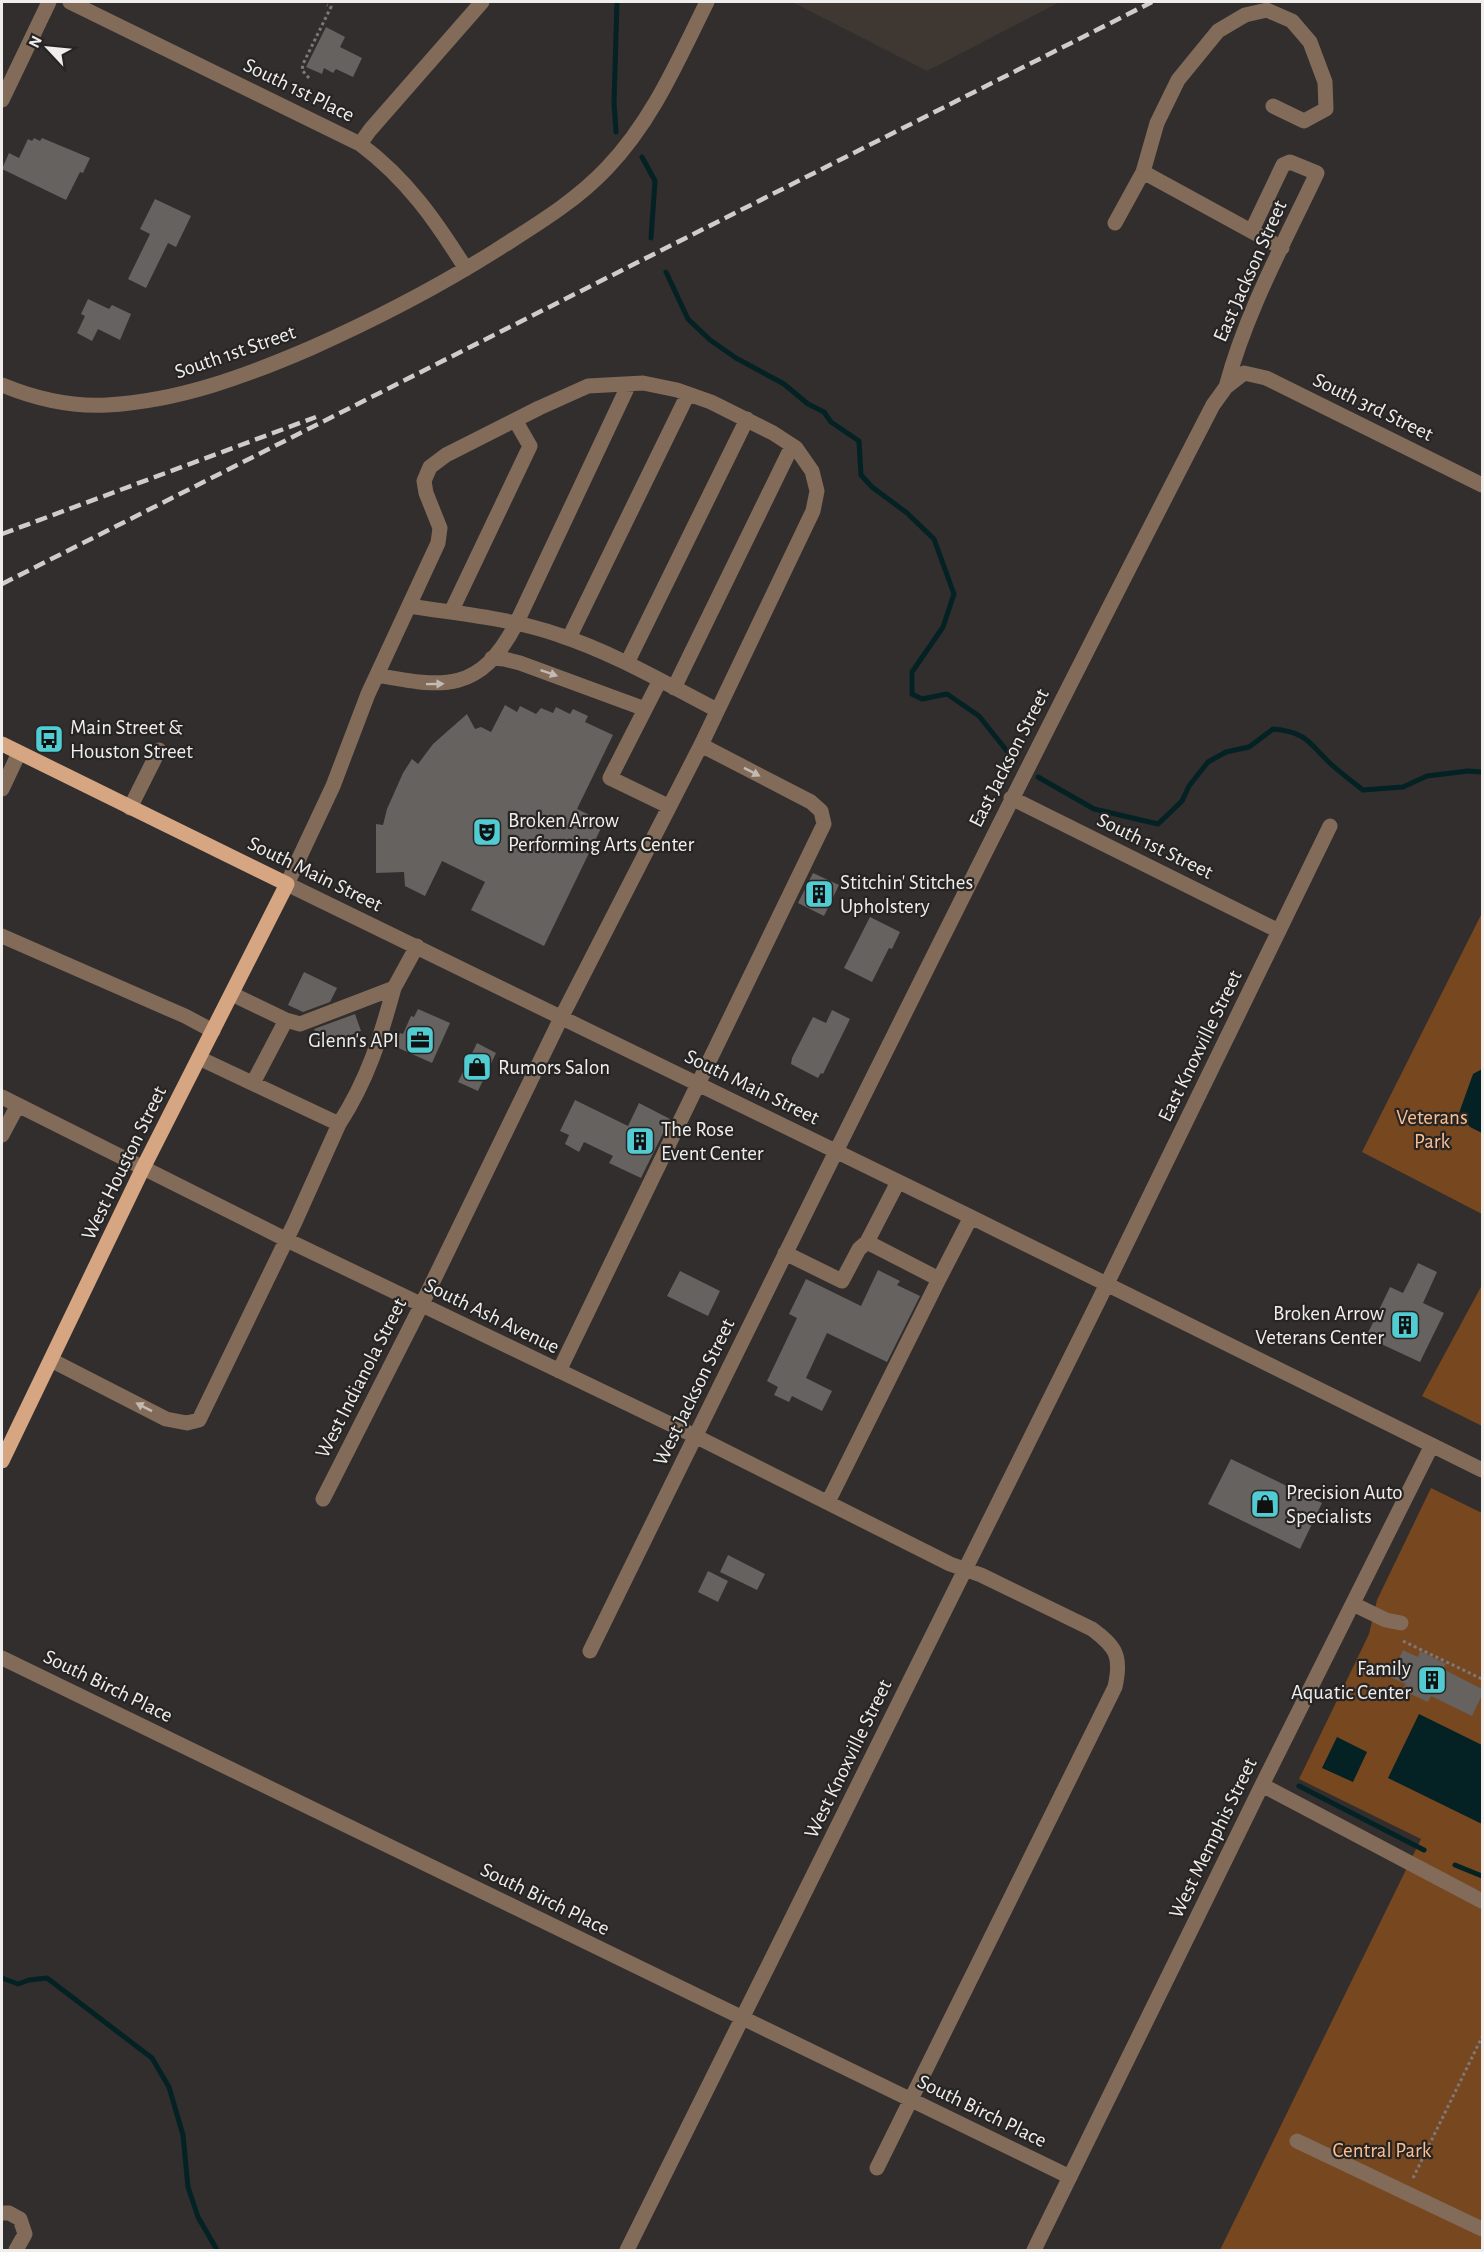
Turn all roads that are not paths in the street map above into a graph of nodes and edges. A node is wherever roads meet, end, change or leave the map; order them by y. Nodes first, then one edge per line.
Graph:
1 (49, 2) edge
2 (70, 2) edge
3 (482, 2) edge
4 (707, 2) edge
5 (2, 100) edge
6 (1273, 106) dead end
7 (360, 144) junction
8 (1143, 172) junction
9 (1115, 223) dead end
10 (1252, 230) junction
11 (1282, 248) junction
12 (466, 269) junction
13 (1244, 373) joint
14 (629, 384) junction
15 (2, 385) edge
16 (1226, 387) junction
17 (688, 394) junction
18 (747, 419) junction
19 (515, 420) junction
20 (792, 446) junction
21 (1482, 485) edge
22 (409, 606) junction
23 (451, 612) junction
24 (516, 624) junction
25 (569, 639) junction
26 (492, 658) junction
27 (627, 663) junction
28 (377, 675) junction
29 (660, 680) junction
30 (674, 688) junction
31 (645, 709) junction
32 (717, 710) junction
33 (2, 744) edge
34 (700, 745) junction
35 (159, 750) dead end
36 (19, 753) junction
37 (2, 789) edge
38 (1011, 798) junction
39 (668, 807) junction
40 (130, 808) junction
41 (1330, 826) dead end
42 (287, 884) junction
43 (1279, 931) junction
44 (2, 936) edge
45 (417, 946) junction
46 (394, 988) junction
47 (232, 994) junction
48 (562, 1017) junction
49 (286, 1020) junction
50 (213, 1031) junction
51 (200, 1058) junction
52 (253, 1083) junction
53 (699, 1084) junction
54 (2, 1097) edge
55 (18, 1105) junction
56 (339, 1124) junction
57 (2, 1135) edge
58 (836, 1152) junction
59 (143, 1168) junction
60 (898, 1182) junction
61 (971, 1217) junction
62 (287, 1240) junction
63 (867, 1242) junction
64 (785, 1253) junction
65 (939, 1279) junction
66 (1106, 1285) junction
67 (421, 1306) junction
68 (51, 1360) junction
69 (559, 1371) junction
70 (695, 1436) junction
71 (6, 1440) edge
72 (1432, 1445) junction
73 (2, 1461) edge
74 (1482, 1470) edge
75 (323, 1499) dead end
76 (828, 1502) junction
77 (965, 1569) junction
78 (1353, 1604) junction
79 (1397, 1630) road end
80 (590, 1651) dead end
81 (2, 1658) edge
82 (1262, 1785) junction
83 (1482, 1901) edge
84 (744, 2019) junction
85 (911, 2101) junction
86 (1297, 2140) dead end
87 (876, 2168) dead end
88 (1070, 2176) junction
89 (2, 2213) edge
90 (1482, 2229) edge
91 (16, 2250) edge
92 (627, 2250) edge
93 (1034, 2250) edge

1 - 5 street
2 - 7 street, South 1st Place
3 - 7 street
4 - 12 street, South 1st Street
6 - 8 street
7 - 12 street, South 1st Place
8 - 9 street
8 - 10 street
10 - 11 street
10 - 11 street, East Jackson Street
11 - 16 street, East Jackson Street
12 - 15 street, South 1st Street
13 - 16 street, East Jackson Street
13 - 21 street, South 3rd Street
14 - 17 street, West Indianola Street
14 - 19 street, West Indianola Street
14 - 24 street
16 - 38 street, East Jackson Street
17 - 18 street, West Indianola Street
17 - 25 street
18 - 20 street, West Indianola Street
18 - 27 street
19 - 22 street, West Indianola Street
19 - 23 street
20 - 30 street
20 - 32 street, West Indianola Street
22 - 23 street
22 - 28 street, West Indianola Street
23 - 24 street
24 - 25 street
24 - 26 street
25 - 27 street
28 -> 26 street
26 -> 31 street
27 - 29 street
28 - 42 street, West Indianola Street
29 - 30 street
29 - 31 street
30 - 32 street
31 - 39 street
32 - 34 street, West Indianola Street
33 - 36 main road, South Main Street
34 - 39 street, West Indianola Street
34 -> 53 street
35 - 40 street
36 - 37 street
36 - 40 main road, South Main Street
38 - 43 street, South 1st Street
38 - 58 street, East Jackson Street
39 - 48 street, West Indianola Street
40 - 42 main road, South Main Street
41 - 43 street, East Knoxville Street
42 - 45 street, South Main Street
42 - 47 main road, West Houston Street
43 - 66 street, East Knoxville Street
44 - 50 street
45 - 46 street
45 - 48 street, South Main Street
46 - 49 street
46 - 56 street
47 - 49 street
47 - 50 main road, West Houston Street
48 - 53 street, South Main Street
48 - 67 street, West Indianola Street
49 - 52 street
50 - 51 main road, West Houston Street
51 - 52 street
51 - 59 main road, West Houston Street
52 - 56 street
53 - 58 street, South Main Street
53 - 69 street
54 - 55 street, South Ash Avenue
55 - 57 street
55 - 59 street, South Ash Avenue
56 - 62 street
58 - 60 street, South Main Street
58 - 64 street, West Jackson Street
59 - 62 street, South Ash Avenue
59 - 68 main road, West Houston Street
60 - 61 street, South Main Street
60 - 63 street
61 - 65 street
61 - 66 street, South Main Street
62 - 67 street, South Ash Avenue
62 -> 68 street
63 - 64 street
63 - 65 street
64 - 70 street, West Jackson Street
65 - 76 street
66 - 72 street, South Main Street
66 - 77 street, West Knoxville Street
67 - 69 street, South Ash Avenue
67 - 75 street, West Indianola Street
68 - 71 main road, West Houston Street
69 - 70 street, South Ash Avenue
70 - 76 street, South Ash Avenue
70 - 80 street, West Jackson Street
71 - 73 main road, West Houston Street
72 - 74 street, South Main Street
72 - 78 street, West Memphis Street
76 - 77 street, South Ash Avenue
77 - 84 street, West Knoxville Street
77 - 85 street, South Ash Avenue
78 - 79 street
78 - 82 street, West Memphis Street
81 - 84 street, South Birch Place
82 - 83 street
82 - 88 street, West Memphis Street
84 - 85 street, South Birch Place
84 - 92 street, West Knoxville Street
85 - 87 street, South Ash Avenue
85 - 88 street, South Birch Place
86 - 90 street
88 - 93 street, West Memphis Street
89 - 91 street

